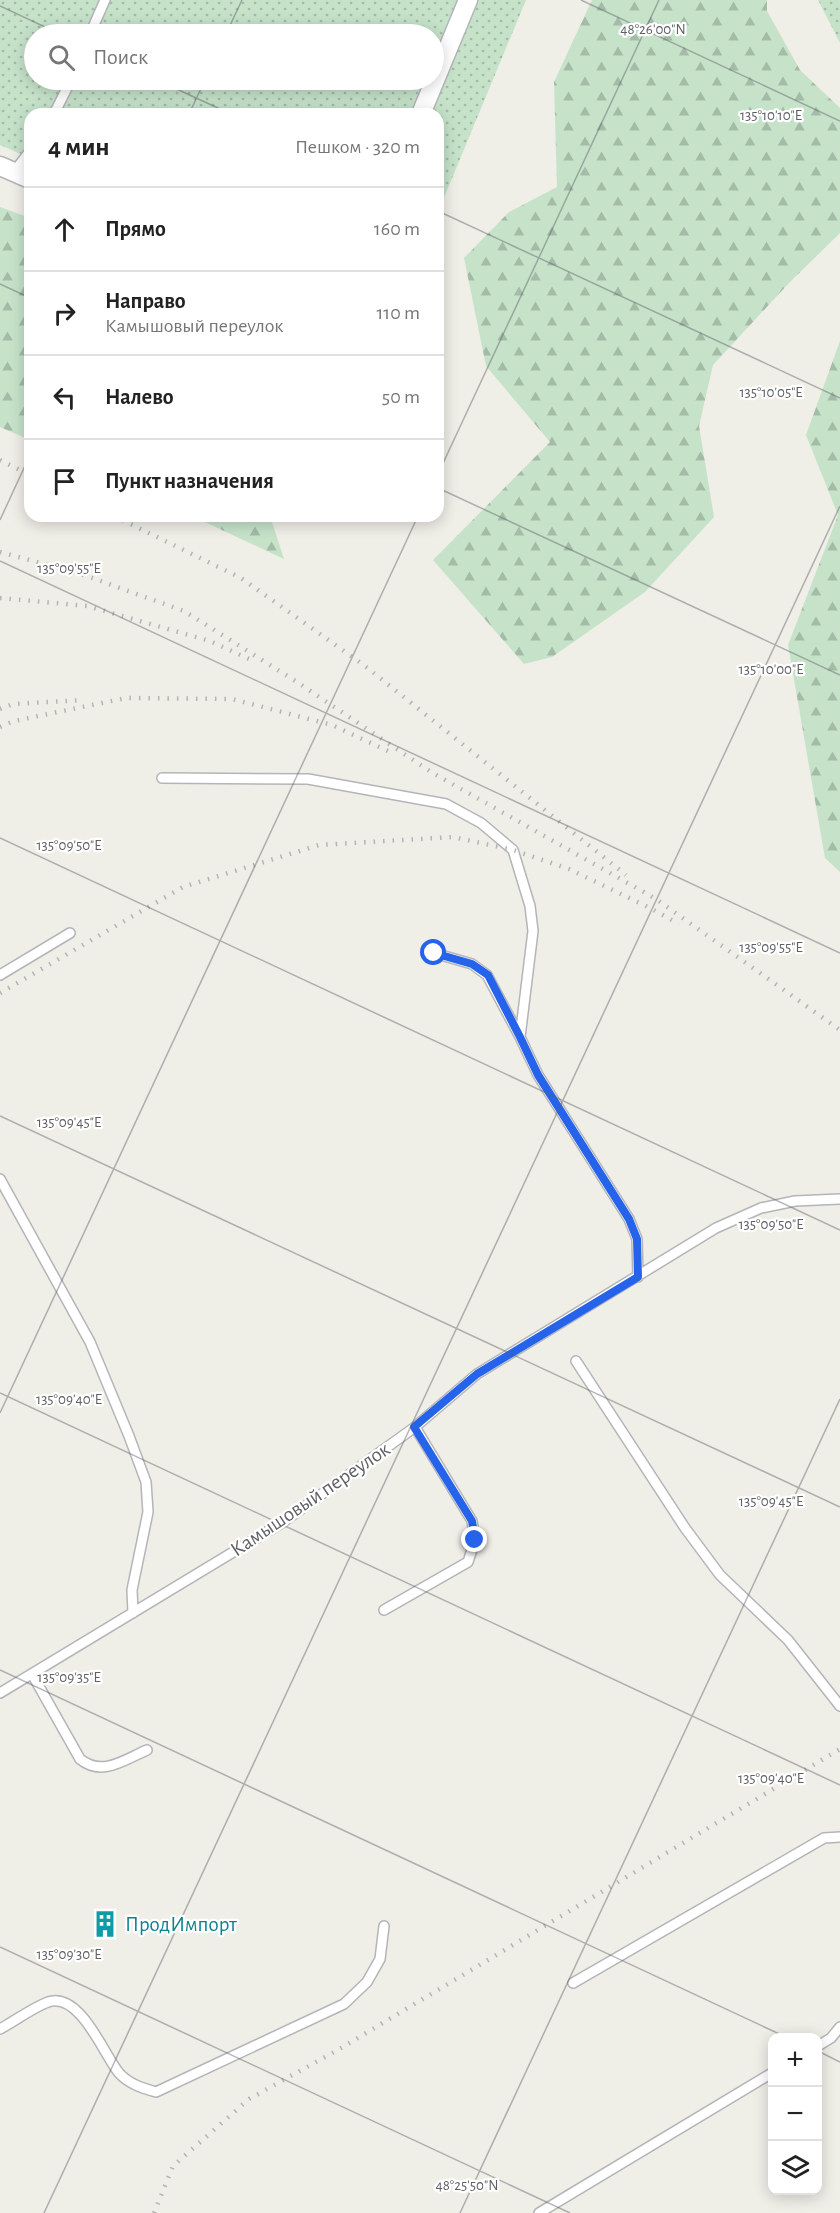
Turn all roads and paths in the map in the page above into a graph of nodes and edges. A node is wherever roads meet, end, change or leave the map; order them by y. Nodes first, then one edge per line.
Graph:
1 (105, 0) edge
2 (468, 0) edge
3 (94, 24) edge
4 (444, 58) edge
5 (66, 90) edge
6 (431, 90) edge
7 (57, 108) edge
8 (423, 108) edge
9 (24, 159) edge
10 (15, 172) edge
11 (162, 778) dead end
12 (70, 933) dead end
13 (434, 953) dead end
14 (0, 975) edge
15 (520, 1037) junction
16 (0, 1179) edge
17 (840, 1199) edge
18 (638, 1277) junction
19 (576, 1361) dead end
20 (414, 1427) junction
21 (384, 1610) dead end
22 (133, 1613) junction
23 (32, 1674) junction
24 (0, 1693) edge
25 (840, 1706) edge
26 (147, 1750) dead end
27 (840, 1837) edge
28 (384, 1926) dead end
29 (573, 1983) dead end
30 (840, 2027) edge
31 (0, 2029) edge
32 (822, 2044) edge
33 (768, 2075) edge
34 (539, 2213) edge

1 - 3 lane
2 - 4 street
5 - 7 lane
6 - 8 street
9 - 10 lane
11 - 15 lane
12 - 14 lane
13 - 15 lane
15 - 18 lane
16 - 22 lane
17 - 18 lane, Камышовый переулок
18 - 20 lane, Камышовый переулок
19 - 25 lane
20 - 21 lane
20 - 22 lane, Камышовый переулок
22 - 23 lane, Камышовый переулок
23 - 24 lane, Камышовый переулок
23 - 26 lane
27 - 29 lane
28 - 31 lane
30 - 32 lane
33 - 34 lane

